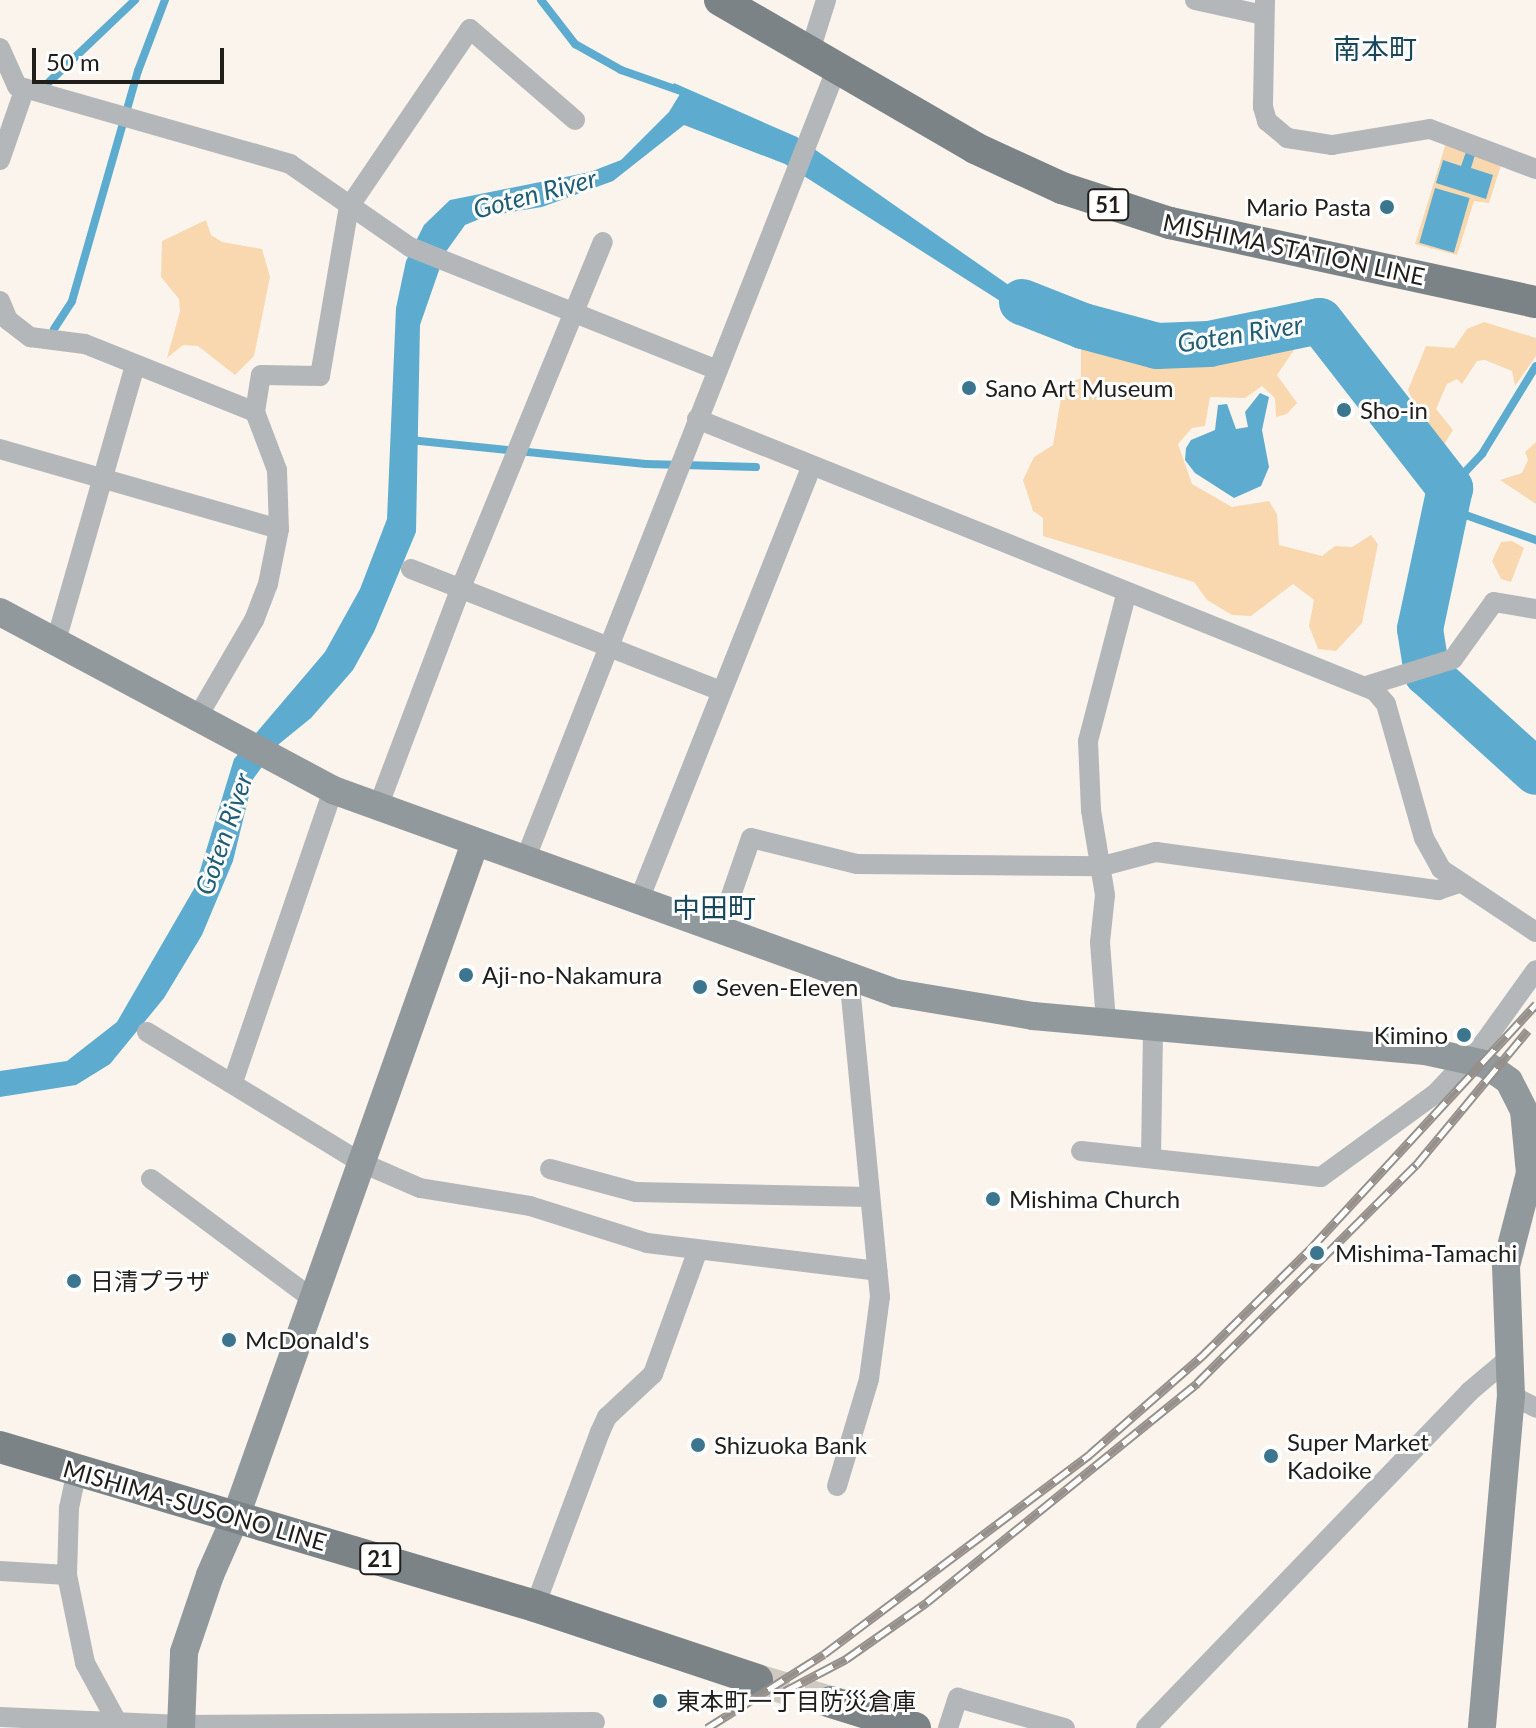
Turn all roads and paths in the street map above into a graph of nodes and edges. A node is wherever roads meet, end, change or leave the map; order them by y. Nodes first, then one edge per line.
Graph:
1 (720, 0) edge
2 (826, 0) edge
3 (1195, 0) edge
4 (1264, 8) edge
5 (0, 48) edge
6 (822, 62) junction
7 (14, 85) edge
8 (575, 120) dead end
9 (0, 160) edge
10 (1536, 169) edge
11 (349, 207) junction
12 (603, 242) dead end
13 (0, 301) edge
14 (1536, 302) edge
15 (575, 313) junction
16 (135, 366) junction
17 (717, 370) junction
18 (255, 412) junction
19 (697, 419) junction
20 (0, 449) edge
21 (811, 467) junction
22 (101, 479) junction
23 (279, 529) junction
24 (411, 569) dead end
25 (460, 590) junction
26 (1126, 595) junction
27 (1536, 609) edge
28 (0, 612) edge
29 (56, 641) junction
30 (606, 647) junction
31 (1366, 686) junction
32 (721, 691) junction
33 (197, 718) junction
34 (333, 790) junction
35 (378, 807) junction
36 (475, 843) junction
37 (525, 860) junction
38 (1103, 866) junction
39 (1457, 884) junction
40 (639, 900) junction
41 (719, 930) junction
42 (1536, 932) edge
43 (1536, 970) edge
44 (849, 974) junction
45 (1106, 1022) junction
46 (1153, 1027) junction
47 (147, 1032) dead end
48 (1468, 1059) junction
49 (233, 1082) junction
50 (1081, 1151) dead end
51 (1151, 1158) junction
52 (360, 1162) junction
53 (550, 1169) dead end
54 (1534, 1173) edge
55 (151, 1179) dead end
56 (870, 1197) junction
57 (698, 1250) junction
58 (877, 1271) junction
59 (311, 1298) junction
60 (1508, 1359) junction
61 (1524, 1402) edge
62 (0, 1447) edge
63 (77, 1471) junction
64 (837, 1486) dead end
65 (236, 1516) junction
66 (0, 1571) edge
67 (67, 1575) junction
68 (535, 1606) junction
69 (757, 1680) tunnel mouth
70 (831, 1702) tunnel mouth
71 (0, 1717) edge
72 (117, 1722) junction
73 (595, 1722) dead end
74 (181, 1726) edge
75 (915, 1728) edge
76 (948, 1728) edge
77 (1065, 1728) edge
78 (1146, 1728) edge
79 (1482, 1728) edge

1 - 6 main road, MISHIMA STATION LINE / 51
2 - 6 street
3 - 4 street
4 - 10 street
5 - 7 street
6 - 14 main road, MISHIMA STATION LINE / 51
6 - 17 street
7 - 9 street
7 - 11 street
8 - 11 street
11 - 15 street
11 - 18 street
12 - 15 street
13 - 16 street
15 - 17 street
15 - 25 street
16 - 18 street
16 - 22 street
17 - 19 street
18 - 23 street
19 - 21 street
19 - 30 street
20 - 22 street
21 - 26 street
21 - 32 street
22 - 23 street
22 - 29 street
23 - 33 street
24 - 25 street
25 - 30 street
25 - 35 street
26 - 31 street
26 - 38 street
27 - 31 street
28 - 29 street
29 - 33 street
30 - 32 street
30 - 37 street
31 - 39 street
32 - 40 street
33 - 34 street
34 - 35 street
34 - 49 street
35 - 36 street
36 - 37 street
36 - 52 street
37 - 40 street
38 - 39 street
38 - 41 street
38 - 45 street
39 - 42 street
40 - 41 street
41 - 44 street
43 - 48 street
44 - 45 street
44 - 56 street
45 - 46 street
46 - 48 street
46 - 51 street
47 - 49 street
48 - 51 street
48 - 54 street
49 - 52 street
50 - 51 street
52 - 57 street
52 - 59 street
53 - 56 street
54 - 60 street
55 - 59 street
56 - 58 street
57 - 58 street
57 - 68 street
58 - 64 street
59 - 65 street
60 - 61 street
60 - 78 street
61 - 79 street
62 - 63 main road, MISHIMA-SUSONO LINE / 21
63 - 65 main road, MISHIMA-SUSONO LINE / 21
63 - 67 street
65 - 68 main road, MISHIMA-SUSONO LINE / 21
65 - 74 street
66 - 67 street
67 - 72 street
68 - 69 main road, MISHIMA-SUSONO LINE / 21
70 - 75 main road
71 - 72 street
72 - 74 street
73 - 74 street
76 - 77 street

